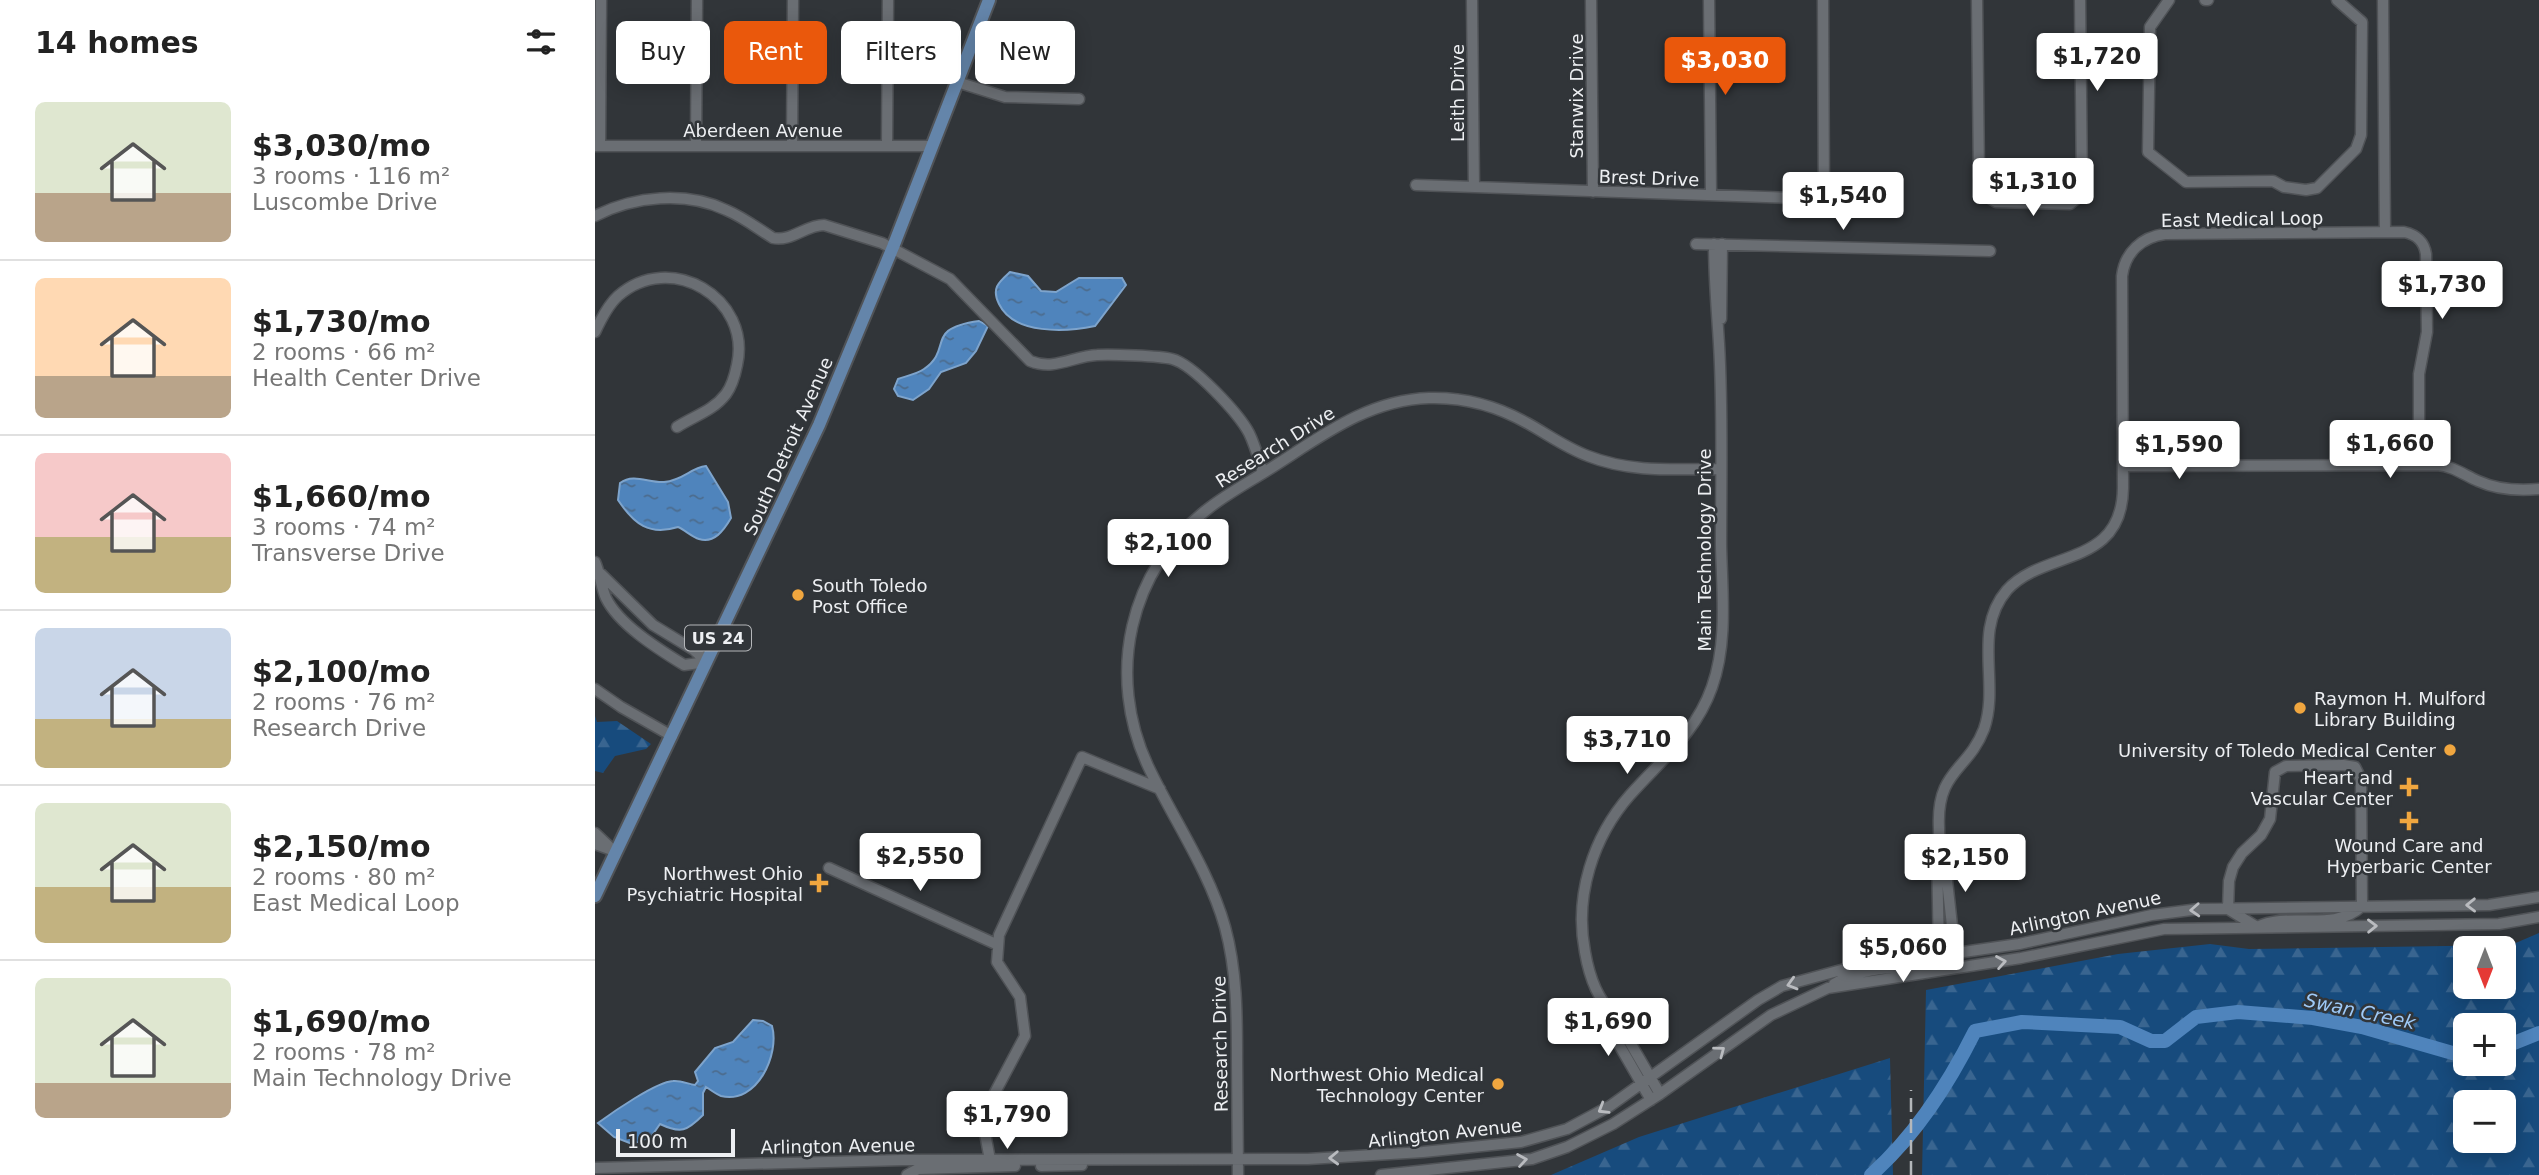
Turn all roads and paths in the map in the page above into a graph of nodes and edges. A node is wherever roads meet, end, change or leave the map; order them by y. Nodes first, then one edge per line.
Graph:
1 (601, 0) edge
2 (697, 0) edge
3 (793, 0) edge
4 (888, 0) edge
5 (989, 0) edge
6 (1472, 0) edge
7 (1591, 0) edge
8 (1709, 0) edge
9 (1823, 0) edge
10 (1977, 0) edge
11 (2080, 0) edge
12 (2169, 0) edge
13 (2337, 0) edge
14 (2383, 0) edge
15 (961, 72) edge
16 (961, 83) edge
17 (956, 84) edge
18 (1079, 99) dead end
19 (598, 146) edge
20 (696, 146) junction
21 (792, 146) junction
22 (887, 146) junction
23 (931, 146) junction
24 (1416, 185) dead end
25 (1474, 187) junction
26 (1593, 192) junction
27 (1711, 195) junction
28 (1824, 199) junction
29 (1881, 201) dead end
30 (595, 216) edge
31 (2385, 232) junction
32 (1696, 244) dead end
33 (1718, 244) junction
34 (893, 247) junction
35 (1990, 251) dead end
36 (595, 331) edge
37 (677, 427) dead end
38 (2419, 465) junction
39 (2123, 466) junction
40 (1721, 469) junction
41 (1263, 473) junction
42 (2539, 489) edge
43 (595, 562) edge
44 (601, 574) junction
45 (707, 662) junction
46 (595, 689) edge
47 (671, 736) junction
48 (1160, 789) junction
49 (595, 833) edge
50 (595, 845) edge
51 (1940, 847) junction
52 (615, 852) junction
53 (829, 868) dead end
54 (595, 896) edge
55 (2539, 897) edge
56 (2362, 906) junction
57 (2228, 909) junction
58 (2539, 917) edge
59 (2257, 927) junction
60 (998, 945) junction
61 (1955, 953) junction
62 (1939, 955) junction
63 (1828, 988) junction
64 (1645, 1081) junction
65 (1655, 1097) junction
66 (990, 1160) junction
67 (1127, 1160) junction
68 (1238, 1160) junction
69 (595, 1168) edge
70 (907, 1175) edge
71 (1238, 1175) edge
72 (1381, 1175) edge

1 - 19 street
2 - 20 street
3 - 21 street
4 - 22 street
5 - 15 main road, South Detroit Avenue / US 24
6 - 25 street, Leith Drive
7 - 26 street, Stanwix Drive
8 - 27 street
9 - 28 street
10 - 11 street
12 - 13 street
14 - 31 street
16 - 18 street
17 - 23 main road, South Detroit Avenue / US 24
19 - 20 street, Aberdeen Avenue
20 - 21 street, Aberdeen Avenue
21 - 22 street, Aberdeen Avenue
22 - 23 street, Aberdeen Avenue
23 - 34 main road, South Detroit Avenue / US 24
24 - 25 street, Brest Drive
25 - 26 street, Brest Drive
26 - 27 street, Brest Drive
27 - 28 street, Brest Drive
28 - 29 street, Brest Drive
30 - 34 street
31 - 38 street, East Medical Loop
31 - 39 street, East Medical Loop
32 - 33 street
33 - 35 street
33 - 40 street, Main Technology Drive
34 - 41 street
34 - 45 main road, South Detroit Avenue / US 24
36 - 37 street
38 - 39 street
38 - 42 street
39 - 51 street, East Medical Loop
40 - 41 street, Research Drive
40 - 64 street, Main Technology Drive
41 - 48 street, Research Drive
43 - 44 street
44 - 45 street
44 - 45 street
45 - 47 main road, South Detroit Avenue / US 24
46 - 47 street
47 - 52 main road, South Detroit Avenue / US 24
48 - 60 street
48 - 68 street, Research Drive
49 - 52 street
50 - 52 street
51 - 61 street, East Medical Loop
51 - 62 street, East Medical Loop
52 - 54 main road, South Detroit Avenue / US 24
53 - 60 street
55 -> 56 street, Arlington Avenue
56 - 57 street, Arlington Avenue
56 - 57 street
56 - 59 street
57 - 59 street
57 -> 61 street, Arlington Avenue
59 -> 58 street, Arlington Avenue
63 -> 59 street, Arlington Avenue
60 - 66 street
61 - 62 street, Arlington Avenue
61 - 63 street
62 -> 64 street, Arlington Avenue
65 -> 63 street, Arlington Avenue
64 - 65 street, Main Technology Drive
64 -> 68 street, Arlington Avenue
72 -> 65 street, Arlington Avenue
66 - 67 street, Arlington Avenue
66 - 69 street, Arlington Avenue
67 - 68 street, Arlington Avenue
67 - 70 street
68 - 71 street, Research Drive

